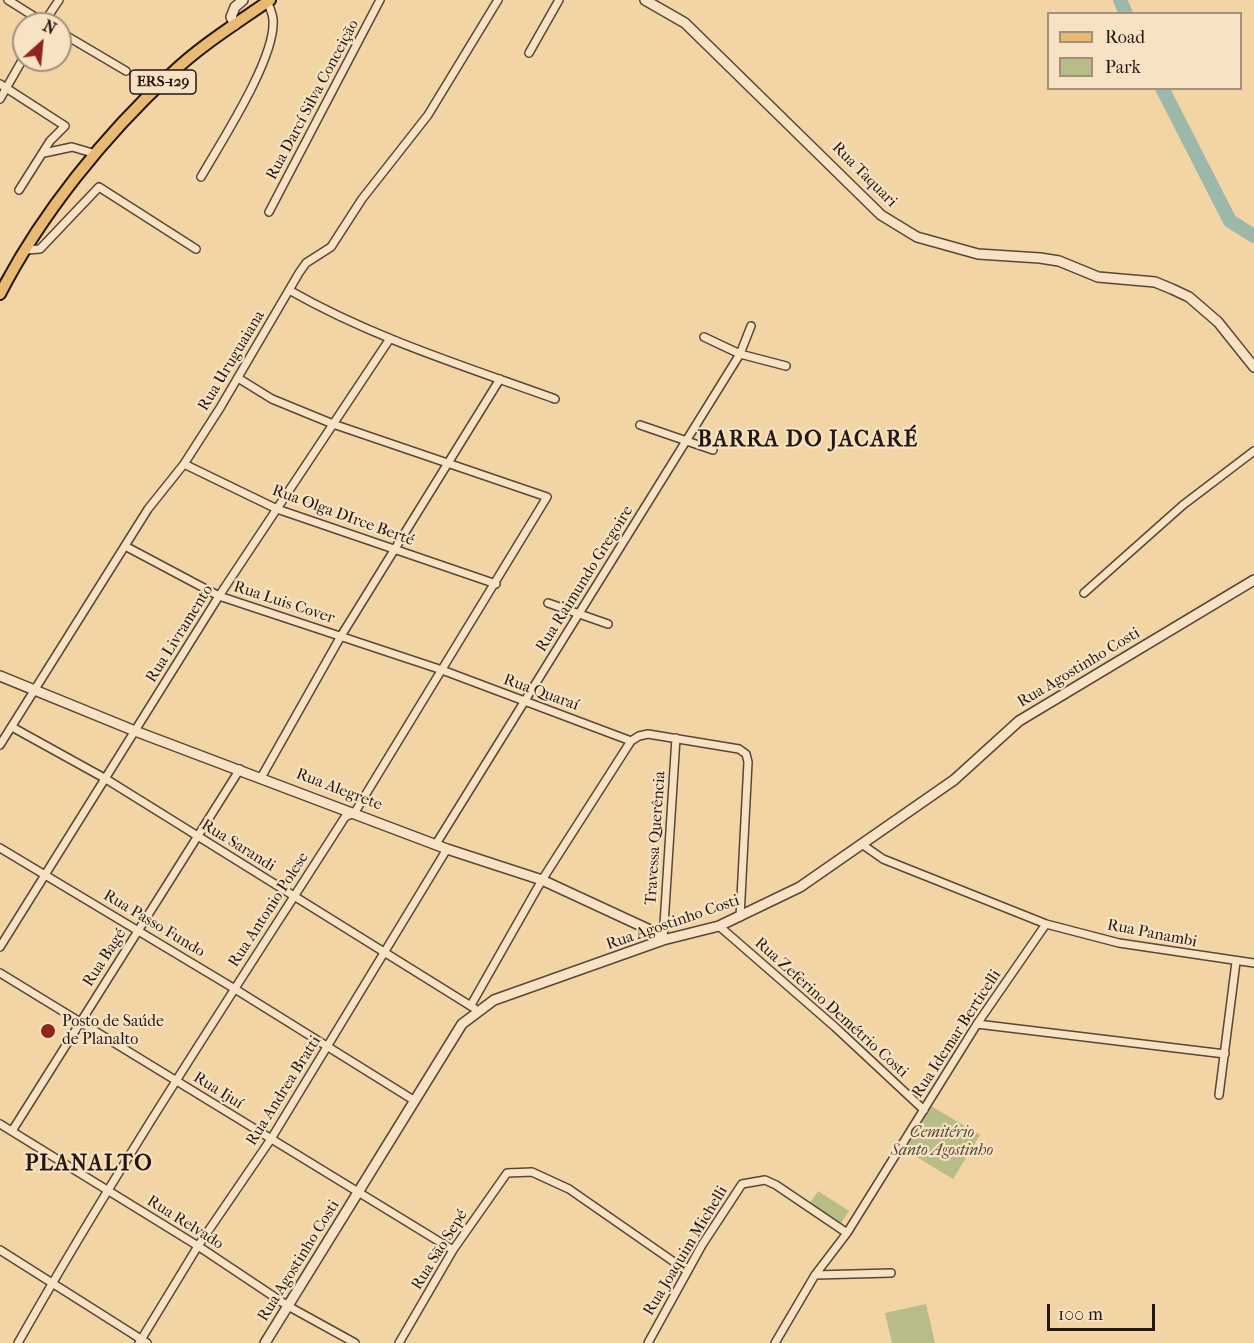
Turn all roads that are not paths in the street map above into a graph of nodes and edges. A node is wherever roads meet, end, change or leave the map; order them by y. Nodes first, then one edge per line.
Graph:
1 (8, 0) edge
2 (243, 0) edge
3 (380, 0) edge
4 (498, 0) edge
5 (559, 0) edge
6 (645, 0) edge
7 (269, 1) edge
8 (26, 12) edge
9 (235, 25) junction
10 (72, 39) edge
11 (529, 53) dead end
12 (126, 71) dead end
13 (13, 72) edge
14 (3, 86) edge
15 (0, 99) edge
16 (44, 153) junction
17 (96, 154) junction
18 (201, 177) dead end
19 (19, 190) dead end
20 (269, 212) dead end
21 (196, 249) dead end
22 (26, 250) junction
23 (289, 290) junction
24 (0, 294) edge
25 (751, 326) dead end
26 (704, 337) dead end
27 (389, 340) junction
28 (740, 354) junction
29 (786, 366) dead end
30 (1254, 367) edge
31 (238, 378) junction
32 (500, 379) junction
33 (555, 399) dead end
34 (333, 424) junction
35 (640, 424) dead end
36 (686, 439) junction
37 (713, 450) dead end
38 (1254, 451) edge
39 (184, 464) junction
40 (448, 465) junction
41 (277, 509) junction
42 (125, 546) junction
43 (395, 549) junction
44 (1254, 580) edge
45 (496, 584) junction
46 (1084, 593) dead end
47 (219, 596) junction
48 (548, 603) dead end
49 (580, 614) junction
50 (608, 624) dead end
51 (341, 636) junction
52 (442, 670) junction
53 (0, 676) edge
54 (35, 689) junction
55 (524, 702) junction
56 (12, 727) junction
57 (135, 730) junction
58 (676, 738) junction
59 (631, 741) junction
60 (0, 745) edge
61 (240, 769) junction
62 (262, 776) junction
63 (106, 779) junction
64 (355, 812) junction
65 (198, 837) junction
66 (436, 844) junction
67 (863, 845) junction
68 (0, 848) edge
69 (447, 849) junction
70 (46, 874) junction
71 (542, 880) junction
72 (294, 896) junction
73 (740, 917) junction
74 (1046, 924) junction
75 (719, 926) junction
76 (139, 930) junction
77 (663, 940) junction
78 (0, 947) edge
79 (385, 952) junction
80 (1236, 963) junction
81 (1254, 963) edge
82 (0, 973) edge
83 (235, 988) junction
84 (474, 1009) junction
85 (79, 1022) junction
86 (977, 1024) junction
87 (328, 1047) junction
88 (1225, 1054) junction
89 (177, 1082) junction
90 (1219, 1095) dead end
91 (416, 1101) junction
92 (924, 1110) junction
93 (0, 1124) edge
94 (12, 1131) junction
95 (271, 1139) junction
96 (109, 1191) junction
97 (359, 1191) junction
98 (847, 1233) junction
99 (198, 1246) junction
100 (453, 1250) junction
101 (0, 1251) edge
102 (687, 1271) junction
103 (891, 1273) dead end
104 (814, 1275) junction
105 (52, 1283) junction
106 (288, 1306) junction
107 (142, 1342) edge
108 (18, 1343) edge
109 (265, 1343) edge
110 (355, 1343) edge
111 (399, 1343) edge
112 (648, 1343) edge
113 (775, 1343) edge

1 - 8 street
2 - 9 street
3 - 20 street, Rua Darcí Silva Conceição
4 - 23 street, Rua Uruguaiana
5 - 11 street
6 - 30 street, Rua Taquari
7 - 9 main road, ERS-129
7 - 18 street
9 - 17 main road, ERS-129
10 - 12 street
13 - 14 street
14 - 15 street
14 - 16 street
16 - 17 street
16 - 19 street
17 - 22 main road, ERS-129
21 - 22 street
22 - 24 main road, ERS-129
23 - 27 street
23 - 31 street, Rua Uruguaiana
25 - 28 street, Rua Raimundo Gregoire
26 - 28 street
27 - 32 street
27 - 34 street, Rua Livramento
28 - 29 street
28 - 36 street, Rua Raimundo Gregoire
31 - 34 street
31 - 39 street, Rua Uruguaiana
32 - 33 street
32 - 40 street
34 - 40 street
34 - 41 street, Rua Livramento
35 - 36 street
36 - 37 street
36 - 49 street, Rua Raimundo Gregoire
38 - 46 street
39 - 41 street, Rua Olga DIrce Berté
39 - 42 street, Rua Uruguaiana
40 - 43 street
40 - 45 street, Rua Antonio Polese
41 - 43 street, Rua Olga DIrce Berté
41 - 47 street, Rua Livramento
42 - 47 street, Rua Luis Cover
42 - 54 street, Rua Uruguaiana
43 - 45 street, Rua Olga DIrce Berté
43 - 51 street
44 - 67 street, Rua Agostinho Costi
45 - 52 street, Rua Antonio Polese
47 - 51 street, Rua Luis Cover
47 - 57 street, Rua Livramento
48 - 49 street
49 - 50 street
49 - 55 street, Rua Raimundo Gregoire
51 - 52 street, Rua Luis Cover
51 - 62 street
52 - 55 street, Rua Quaraí
52 - 64 street, Rua Antonio Polese
53 - 54 street, Rua Alegrete
54 - 56 street, Rua Uruguaiana
54 - 57 street, Rua Alegrete
55 - 59 street, Rua Quaraí
55 - 66 street, Rua Raimundo Gregoire
56 - 60 street, Rua Uruguaiana
56 - 63 street, Rua Sarandi
57 - 61 street, Rua Alegrete
57 - 63 street, Rua Livramento
58 - 59 street
58 - 73 street
58 - 77 street, Travessa Querência
59 - 71 street
61 - 62 street, Rua Alegrete
61 - 65 street, Rua Bagé
62 - 64 street, Rua Alegrete
63 - 65 street, Rua Sarandi
63 - 70 street, Rua Livramento
64 - 66 street, Rua Alegrete
64 - 72 street, Rua Antonio Polese
65 - 72 street, Rua Sarandi
65 - 76 street, Rua Bagé
66 - 69 street, Rua Alegrete
67 - 73 street, Rua Agostinho Costi
67 - 74 street, Rua Panambi
68 - 70 street, Rua Passo Fundo
69 - 71 street, Rua Alegrete
69 - 79 street, Rua Andrea Bratti
70 - 76 street, Rua Passo Fundo
70 - 78 street, Rua Livramento
71 - 77 street, Rua Alegrete
71 - 84 street
72 - 79 street, Rua Sarandi
72 - 83 street, Rua Antonio Polese
73 - 75 street, Rua Agostinho Costi
74 - 80 street, Rua Panambi
74 - 86 street, Rua Idemar Berticelli
75 - 77 street, Rua Agostinho Costi
75 - 92 street, Rua Zeferino Demétrio Costi
76 - 83 street, Rua Passo Fundo
76 - 85 street, Rua Bagé
77 - 84 street, Rua Agostinho Costi
79 - 84 street, Rua Sarandi
79 - 87 street, Rua Andrea Bratti
80 - 81 street, Rua Panambi
80 - 88 street
82 - 85 street, Rua Ijuí
83 - 87 street, Rua Passo Fundo
83 - 89 street, Rua Antonio Polese
84 - 91 street, Rua Agostinho Costi
85 - 89 street, Rua Ijuí
85 - 94 street, Rua Bagé
86 - 88 street
86 - 92 street, Rua Idemar Berticelli
87 - 91 street, Rua Passo Fundo
87 - 95 street, Rua Andrea Bratti
88 - 90 street
89 - 95 street, Rua Ijuí
89 - 96 street, Rua Antonio Polese
91 - 97 street, Rua Agostinho Costi
92 - 98 street, Rua Idemar Berticelli
93 - 94 street, Rua Relvado
94 - 96 street, Rua Relvado
95 - 97 street, Rua Ijuí
95 - 99 street, Rua Andrea Bratti
96 - 99 street, Rua Relvado
96 - 105 street, Rua Antonio Polese
97 - 100 street, Rua Ijuí
97 - 106 street, Rua Agostinho Costi
98 - 102 street, Rua Joaquim Michelli
98 - 104 street, Rua Idemar Berticelli
99 - 106 street, Rua Relvado
99 - 107 street, Rua Andrea Bratti
100 - 102 street, Rua São Sepé
100 - 111 street, Rua São Sepé
101 - 105 street
102 - 112 street, Rua Joaquim Michelli
103 - 104 street
104 - 113 street, Rua Idemar Berticelli
105 - 107 street
105 - 108 street, Rua Antonio Polese
106 - 109 street, Rua Agostinho Costi
106 - 110 street, Rua Relvado

